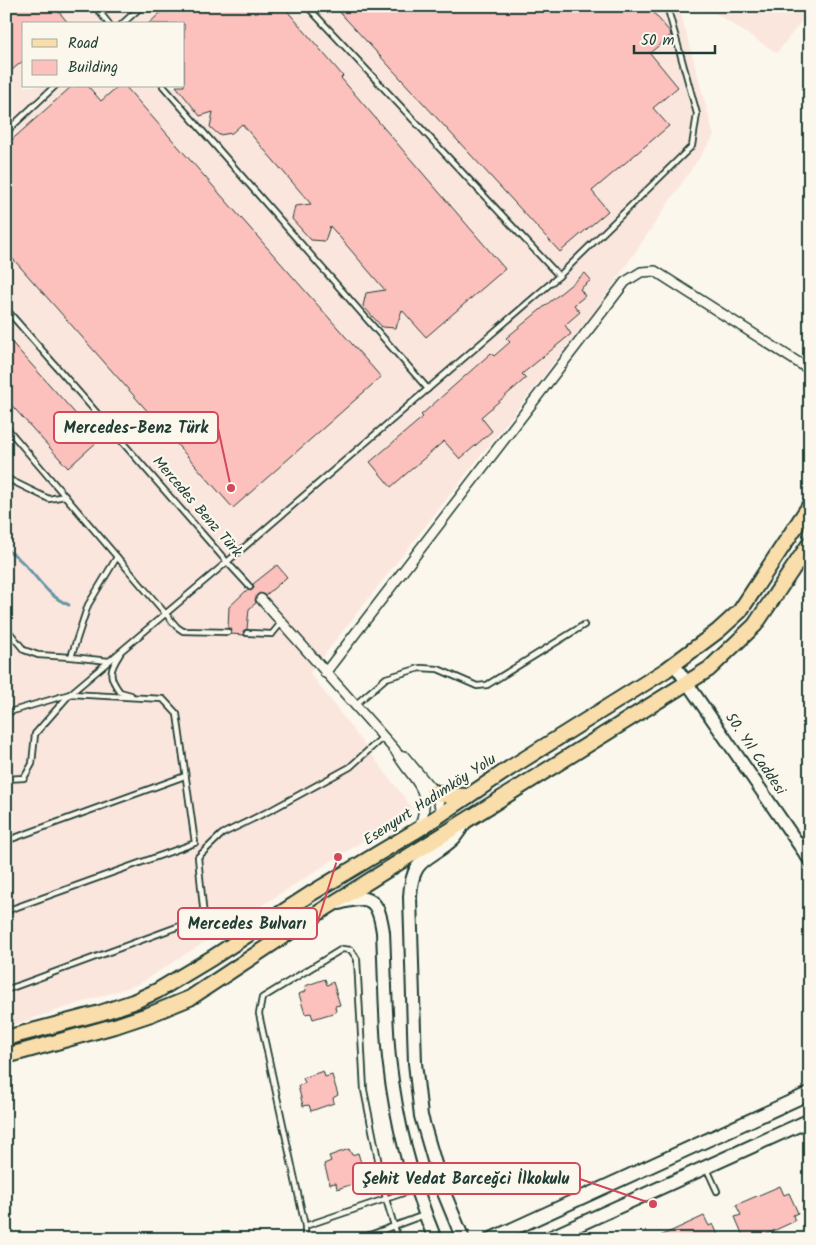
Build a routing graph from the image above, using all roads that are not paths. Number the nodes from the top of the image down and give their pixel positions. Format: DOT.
graph roads {
  1 [pos="95,6"];
  2 [pos="142,6"];
  3 [pos="307,6"];
  4 [pos="667,6"];
  5 [pos="107,22"];
  6 [pos="124,22"];
  7 [pos="53,88"];
  8 [pos="166,88"];
  9 [pos="6,132"];
  10 [pos="559,276"];
  11 [pos="6,308"];
  12 [pos="810,370"];
  13 [pos="428,389"];
  14 [pos="6,427"];
  15 [pos="6,478"];
  16 [pos="65,496"];
  17 [pos="810,505"];
  18 [pos="810,543"];
  19 [pos="117,557"];
  20 [pos="226,562"];
  21 [pos="250,587"];
  22 [pos="261,599"];
  23 [pos="165,614"];
  24 [pos="281,623"];
  25 [pos="584,626"];
  26 [pos="6,628"];
  27 [pos="228,632"];
  28 [pos="247,633"];
  29 [pos="123,649"];
  30 [pos="71,657"];
  31 [pos="109,661"];
  32 [pos="674,664"];
  33 [pos="325,673"];
  34 [pos="687,682"];
  35 [pos="70,694"];
  36 [pos="142,697"];
  37 [pos="355,705"];
  38 [pos="6,713"];
  39 [pos="383,736"];
  40 [pos="395,750"];
  41 [pos="185,776"];
  42 [pos="6,779"];
  43 [pos="434,792"];
  44 [pos="468,796"];
  45 [pos="468,819"];
  46 [pos="443,824"];
  47 [pos="419,829"];
  48 [pos="6,841"];
  49 [pos="810,861"];
  50 [pos="329,906"];
  51 [pos="6,911"];
  52 [pos="6,990"];
  53 [pos="6,1038"];
  54 [pos="6,1056"];
  55 [pos="810,1093"];
  56 [pos="810,1120"];
  57 [pos="706,1167"];
  58 [pos="416,1189"];
  59 [pos="717,1191"];
  60 [pos="386,1199"];
  61 [pos="425,1215"];
  62 [pos="305,1226"];
  63 [pos="394,1226"];
  64 [pos="305,1239"];
  65 [pos="358,1239"];
  66 [pos="398,1239"];
  67 [pos="435,1239"];
  68 [pos="463,1239"];
  69 [pos="491,1239"];
  70 [pos="548,1239"];
  1 -- 5 [label="lane"];
  2 -- 6 [label="lane"];
  3 -- 10 [label="lane"];
  4 -- 10 [label="lane"];
  7 -- 9 [label="lane"];
  8 -- 13 [label="lane"];
  10 -- 13 [label="lane"];
  11 -- 20 [label="lane, Mercedes Benz Türk"];
  12 -- 33 [label="street"];
  13 -- 20 [label="lane"];
  14 -- 16 [label="lane"];
  15 -- 16 [label="lane"];
  16 -- 19 [label="lane"];
  17 -- 32 [label="main road, Esenyurt Hadımköy Yolu"];
  18 -- 34 [label="main road, Esenyurt Hadımköy Yolu"];
  19 -- 23 [label="lane"];
  19 -- 30 [label="lane"];
  20 -- 21 [label="lane, Mercedes Benz Türk"];
  20 -- 23 [label="lane"];
  22 -- 24 [label="street"];
  23 -- 27 [label="lane"];
  23 -- 29 [label="lane"];
  24 -- 28 [label="lane"];
  24 -- 33 [label="street"];
  25 -- 37 [label="lane"];
  26 -- 30 [label="lane"];
  29 -- 31 [label="lane"];
  29 -- 36 [label="lane"];
  30 -- 31 [label="lane"];
  31 -- 35 [label="lane"];
  32 -- 34 [label="street, 50. Yıl Caddesi"];
  32 -- 44 [label="main road, Esenyurt Hadımköy Yolu"];
  33 -- 37 [label="street"];
  34 -- 45 [label="main road, Esenyurt Hadımköy Yolu"];
  34 -- 49 [label="street, 50. Yıl Caddesi"];
  35 -- 36 [label="lane"];
  35 -- 38 [label="lane"];
  35 -- 42 [label="lane"];
  36 -- 41 [label="lane"];
  37 -- 39 [label="street"];
  39 -- 40 [label="street"];
  39 -- 52 [label="lane"];
  40 -- 43 [label="street"];
  40 -- 47 [label="street"];
  41 -- 48 [label="lane"];
  41 -- 51 [label="lane"];
  43 -- 44 [label="main road"];
  43 -- 46 [label="street"];
  44 -- 46 [label="main road, Esenyurt Hadımköy Yolu"];
  45 -- 46 [label="main road, Esenyurt Hadımköy Yolu"];
  45 -- 68 [label="main road"];
  46 -- 47 [label="main road, Esenyurt Hadımköy Yolu"];
  46 -- 50 [label="main road, Esenyurt Hadımköy Yolu"];
  47 -- 53 [label="main road, Esenyurt Hadımköy Yolu"];
  50 -- 54 [label="main road, Esenyurt Hadımköy Yolu"];
  50 -- 58 [label="main road"];
  55 -- 69 [label="main road"];
  56 -- 57 [label="main road"];
  57 -- 59 [label="lane"];
  57 -- 70 [label="main road"];
  58 -- 60 [label="lane"];
  58 -- 61 [label="main road"];
  60 -- 62 [label="lane"];
  60 -- 62 [label="lane"];
  60 -- 63 [label="lane"];
  61 -- 63 [label="lane"];
  61 -- 67 [label="main road"];
  62 -- 64 [label="lane"];
  63 -- 65 [label="lane"];
  63 -- 66 [label="lane"];
}
